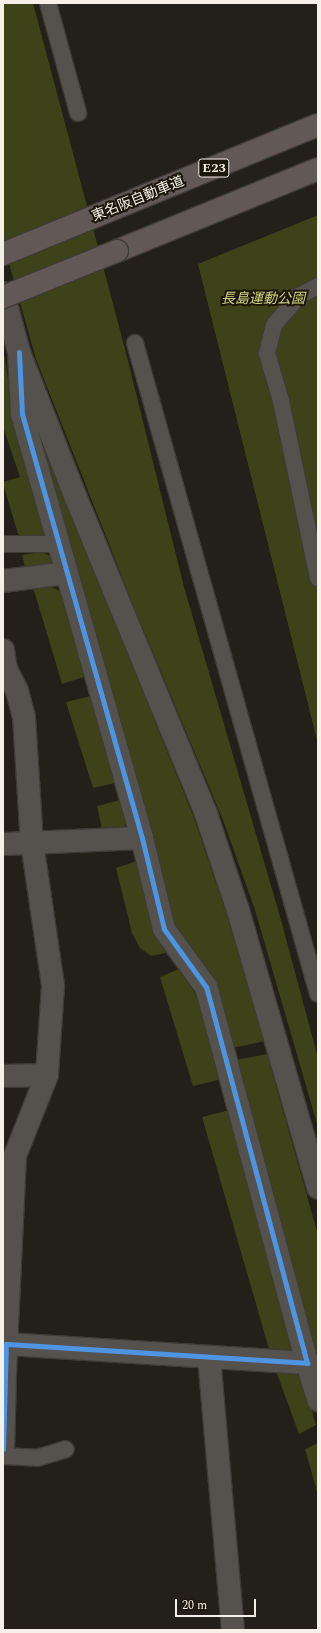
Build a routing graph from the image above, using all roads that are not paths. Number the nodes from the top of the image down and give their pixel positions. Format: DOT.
graph roads {
  1 [pos="48,3"];
  2 [pos="78,113"];
  3 [pos="318,125"];
  4 [pos="318,169"];
  5 [pos="3,254"];
  6 [pos="318,286"];
  7 [pos="3,293"];
  8 [pos="3,297"];
  9 [pos="135,343"];
  10 [pos="19,352"];
  11 [pos="3,544"];
  12 [pos="59,544"];
  13 [pos="67,572"];
  14 [pos="318,578"];
  15 [pos="3,581"];
  16 [pos="3,650"];
  17 [pos="142,838"];
  18 [pos="32,843"];
  19 [pos="3,844"];
  20 [pos="318,994"];
  21 [pos="47,1075"];
  22 [pos="3,1076"];
  23 [pos="318,1188"];
  24 [pos="6,1344"];
  25 [pos="208,1357"];
  26 [pos="308,1363"];
  27 [pos="318,1400"];
  28 [pos="3,1449"];
  29 [pos="66,1449"];
  30 [pos="3,1456"];
  31 [pos="233,1630"];
  1 -- 2 [label="lane"];
  3 -- 5 [label="highway, 東名阪自動車道 / E23"];
  4 -- 8 [label="highway, bridge"];
  6 -- 14 [label="lane"];
  7 -- 10 [label="street"];
  9 -- 20 [label="lane"];
  10 -- 12 [label="street"];
  10 -- 23 [label="street"];
  11 -- 12 [label="lane"];
  12 -- 13 [label="street"];
  13 -- 15 [label="street"];
  13 -- 17 [label="street"];
  16 -- 18 [label="street"];
  17 -- 18 [label="street"];
  17 -- 26 [label="street"];
  18 -- 19 [label="street"];
  18 -- 21 [label="street"];
  21 -- 22 [label="street"];
  21 -- 24 [label="street"];
  24 -- 25 [label="street"];
  24 -- 28 [label="street"];
  25 -- 26 [label="street"];
  25 -- 31 [label="street"];
  26 -- 27 [label="street"];
  29 -- 30 [label="lane"];
}
